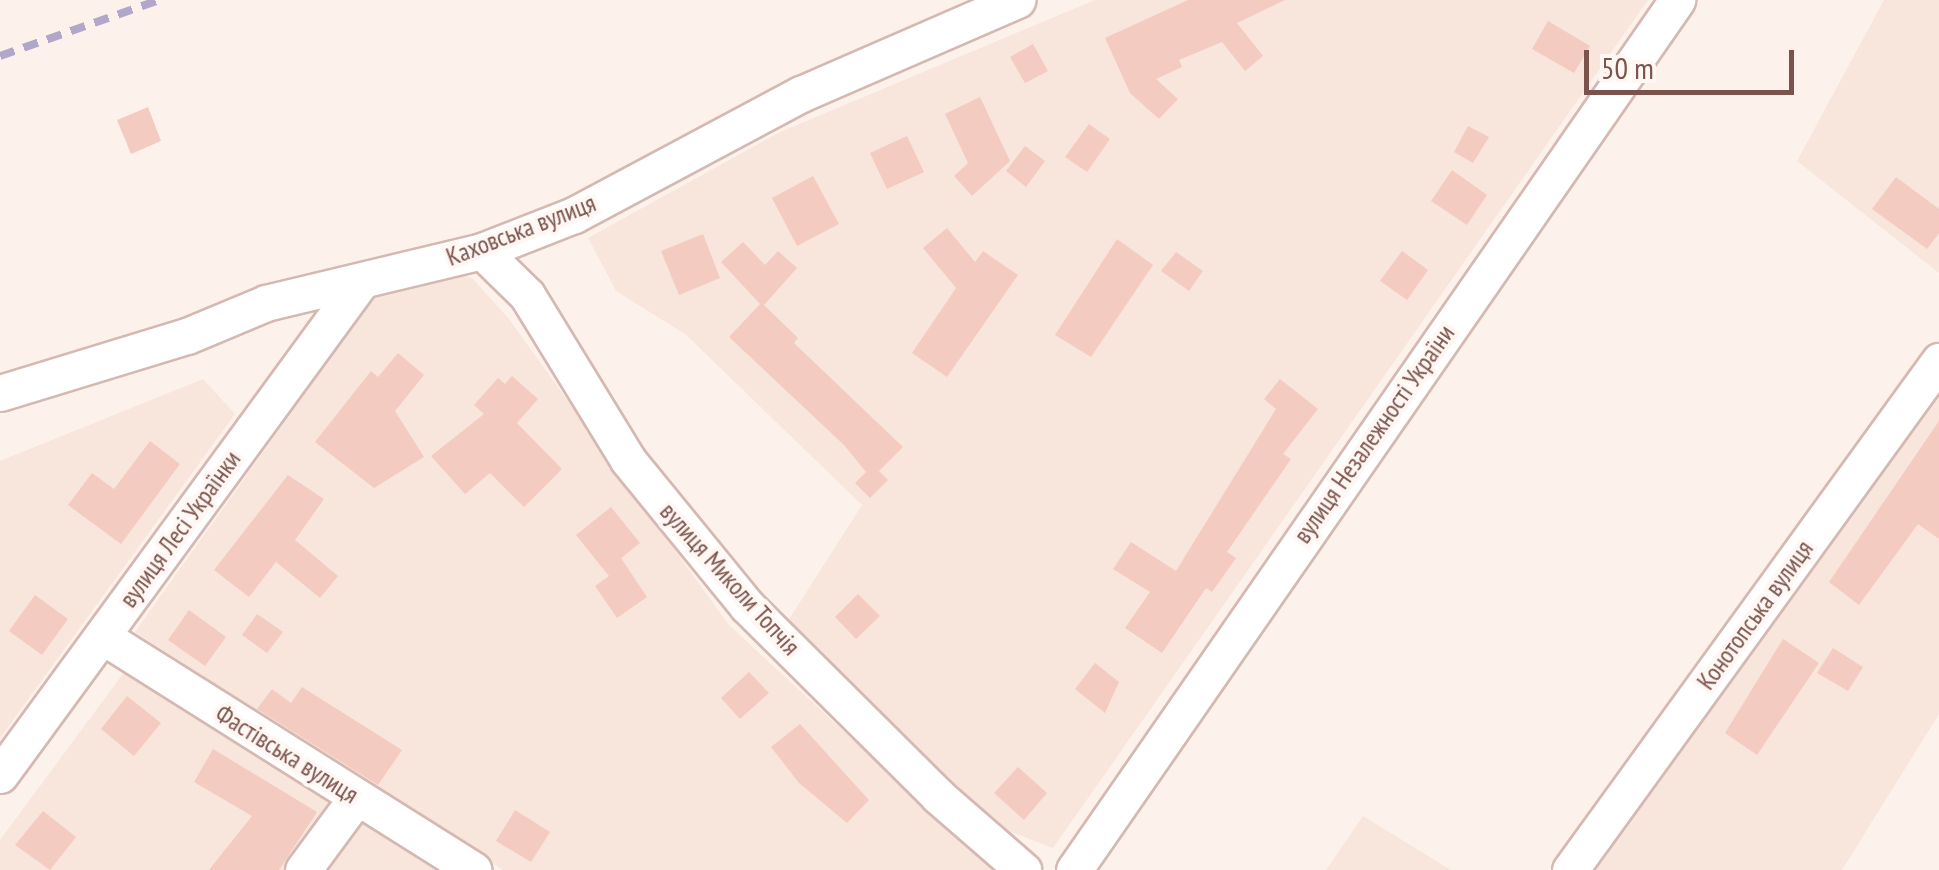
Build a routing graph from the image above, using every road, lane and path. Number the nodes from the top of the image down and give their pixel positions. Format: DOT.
graph roads {
  1 [pos="1017,0"];
  2 [pos="1677,0"];
  3 [pos="482,251"];
  4 [pos="360,283"];
  5 [pos="1939,361"];
  6 [pos="0,394"];
  7 [pos="102,636"];
  8 [pos="0,775"];
  9 [pos="356,798"];
  10 [pos="302,870"];
  11 [pos="474,870"];
  12 [pos="1024,870"];
  13 [pos="1074,870"];
  14 [pos="1570,870"];
  1 -- 3 [label="street, Каховська вулиця"];
  2 -- 13 [label="street, вулиця Незалежності України"];
  3 -- 4 [label="street, Каховська вулиця"];
  3 -- 12 [label="street, вулиця Миколи Топчія"];
  4 -- 6 [label="street, Каховська вулиця"];
  4 -- 7 [label="street, вулиця Лесі Українки"];
  5 -- 14 [label="street, Конотопська вулиця"];
  7 -- 8 [label="street, вулиця Лесі Українки"];
  7 -- 9 [label="street, Фастівська вулиця"];
  9 -- 10 [label="street"];
  9 -- 11 [label="street, Фастівська вулиця"];
}
